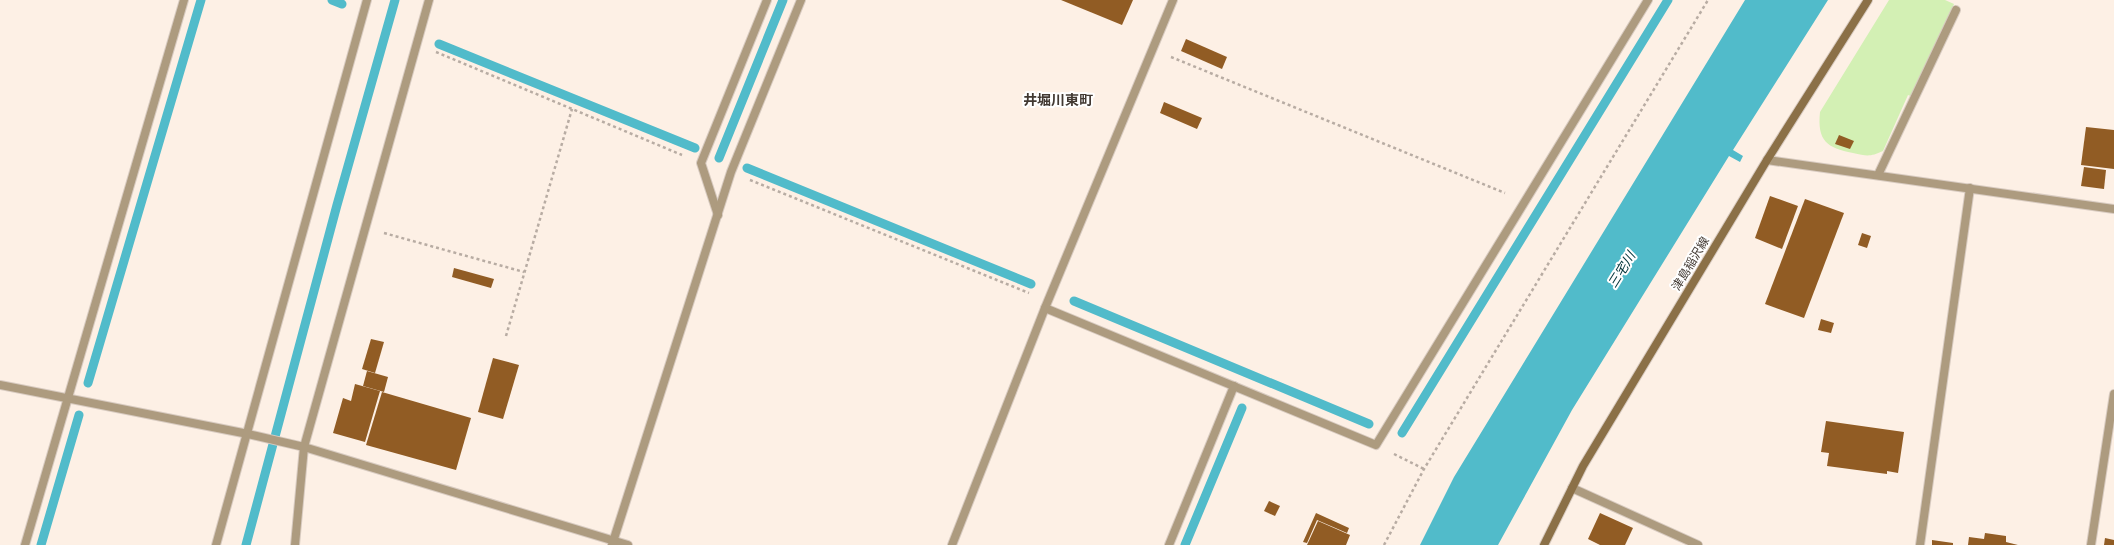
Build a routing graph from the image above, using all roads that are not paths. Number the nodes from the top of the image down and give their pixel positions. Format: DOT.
graph roads {
  1 [pos="184,0"];
  2 [pos="367,0"];
  3 [pos="429,0"];
  4 [pos="767,0"];
  5 [pos="801,0"];
  6 [pos="1173,0"];
  7 [pos="1648,0"];
  8 [pos="1868,0"];
  9 [pos="1956,10"];
  10 [pos="1767,160"];
  11 [pos="1878,175"];
  12 [pos="1970,188"];
  13 [pos="2114,209"];
  14 [pos="718,215"];
  15 [pos="1047,304"];
  16 [pos="0,385"];
  17 [pos="1234,386"];
  18 [pos="2114,394"];
  19 [pos="68,398"];
  20 [pos="248,434"];
  21 [pos="304,447"];
  22 [pos="1572,488"];
  23 [pos="613,543"];
  24 [pos="25,545"];
  25 [pos="216,545"];
  26 [pos="295,545"];
  27 [pos="628,545"];
  28 [pos="952,545"];
  29 [pos="1169,545"];
  30 [pos="1544,545"];
  31 [pos="1698,545"];
  32 [pos="1920,545"];
  33 [pos="2091,545"];
  1 -- 19 [label="street"];
  2 -- 20 [label="street"];
  3 -- 21 [label="street"];
  4 -- 14 [label="street"];
  5 -- 14 [label="street"];
  6 -- 15 [label="street"];
  7 -- 17 [label="street"];
  8 -- 10 [label="main road, 津島稲沢線"];
  9 -- 11 [label="street"];
  10 -- 11 [label="street"];
  10 -- 22 [label="main road, 津島稲沢線"];
  11 -- 12 [label="street"];
  12 -- 13 [label="street"];
  12 -- 32 [label="street"];
  14 -- 23 [label="street"];
  15 -- 17 [label="street"];
  15 -- 28 [label="street"];
  16 -- 19 [label="street"];
  17 -- 29 [label="street"];
  18 -- 33 [label="street"];
  19 -- 20 [label="street"];
  19 -- 24 [label="street"];
  20 -- 21 [label="street"];
  20 -- 25 [label="street"];
  21 -- 23 [label="street"];
  21 -- 26 [label="street"];
  22 -- 30 [label="main road, 津島稲沢線"];
  22 -- 31 [label="street"];
  23 -- 27 [label="street"];
}
